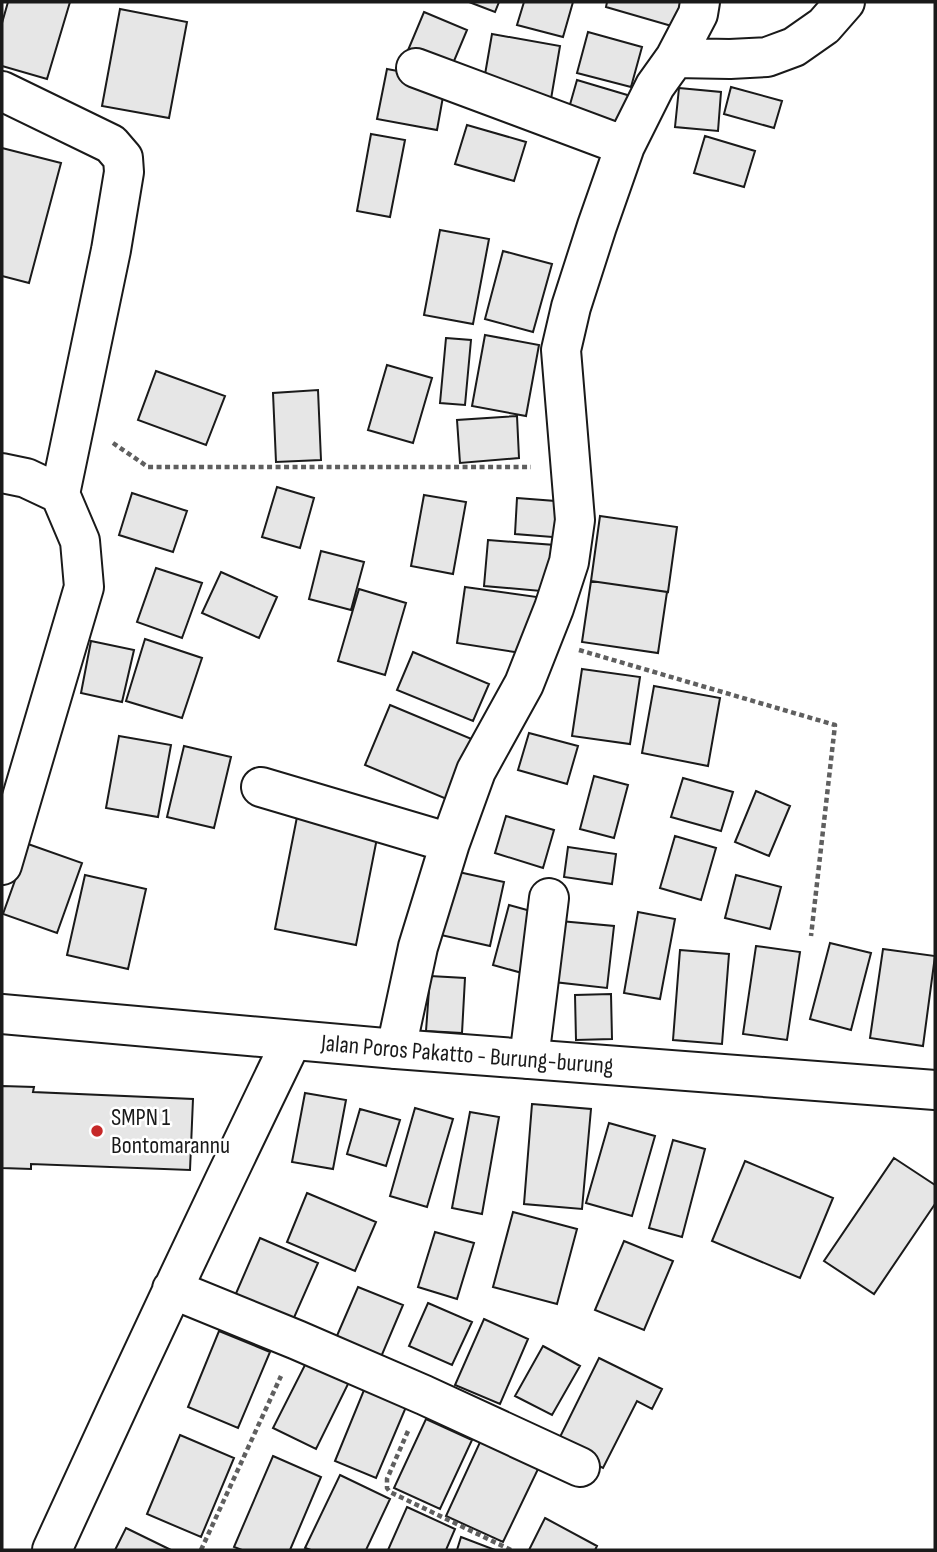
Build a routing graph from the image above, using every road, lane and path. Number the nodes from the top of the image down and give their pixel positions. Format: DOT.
graph roads {
  1 [pos="700,2"];
  2 [pos="845,2"];
  3 [pos="675,58"];
  4 [pos="416,68"];
  5 [pos="2,90"];
  6 [pos="625,146"];
  7 [pos="76,418"];
  8 [pos="570,467"];
  9 [pos="2,473"];
  10 [pos="60,494"];
  11 [pos="541,639"];
  12 [pos="261,787"];
  13 [pos="450,843"];
  14 [pos="2,865"];
  15 [pos="549,898"];
  16 [pos="811,936"];
  17 [pos="2,1014"];
  18 [pos="292,1040"];
  19 [pos="396,1049"];
  20 [pos="529,1059"];
  21 [pos="935,1090"];
  22 [pos="172,1289"];
  23 [pos="297,1340"];
  24 [pos="424,1395"];
  25 [pos="580,1467"];
  26 [pos="52,1550"];
  27 [pos="201,1550"];
  28 [pos="510,1550"];
  1 -- 3 [label="street"];
  2 -- 3 [label="street"];
  3 -- 6 [label="street"];
  4 -- 6 [label="street"];
  5 -- 7 [label="street"];
  6 -- 8 [label="street"];
  7 -- 8 [label="path"];
  7 -- 10 [label="street"];
  8 -- 11 [label="street"];
  9 -- 10 [label="street"];
  10 -- 14 [label="street"];
  11 -- 13 [label="street"];
  11 -- 16 [label="path"];
  12 -- 13 [label="street"];
  13 -- 19 [label="street"];
  15 -- 20 [label="street"];
  17 -- 18 [label="street, Jalan Poros Pakatto - Burung-burung"];
  18 -- 19 [label="street, Jalan Poros Pakatto - Burung-burung"];
  18 -- 22 [label="street"];
  19 -- 20 [label="street, Jalan Poros Pakatto - Burung-burung"];
  20 -- 21 [label="street, Jalan Poros Pakatto - Burung-burung"];
  22 -- 23 [label="street"];
  22 -- 26 [label="street"];
  23 -- 24 [label="street"];
  23 -- 27 [label="path"];
  24 -- 25 [label="street"];
  24 -- 28 [label="path"];
}
